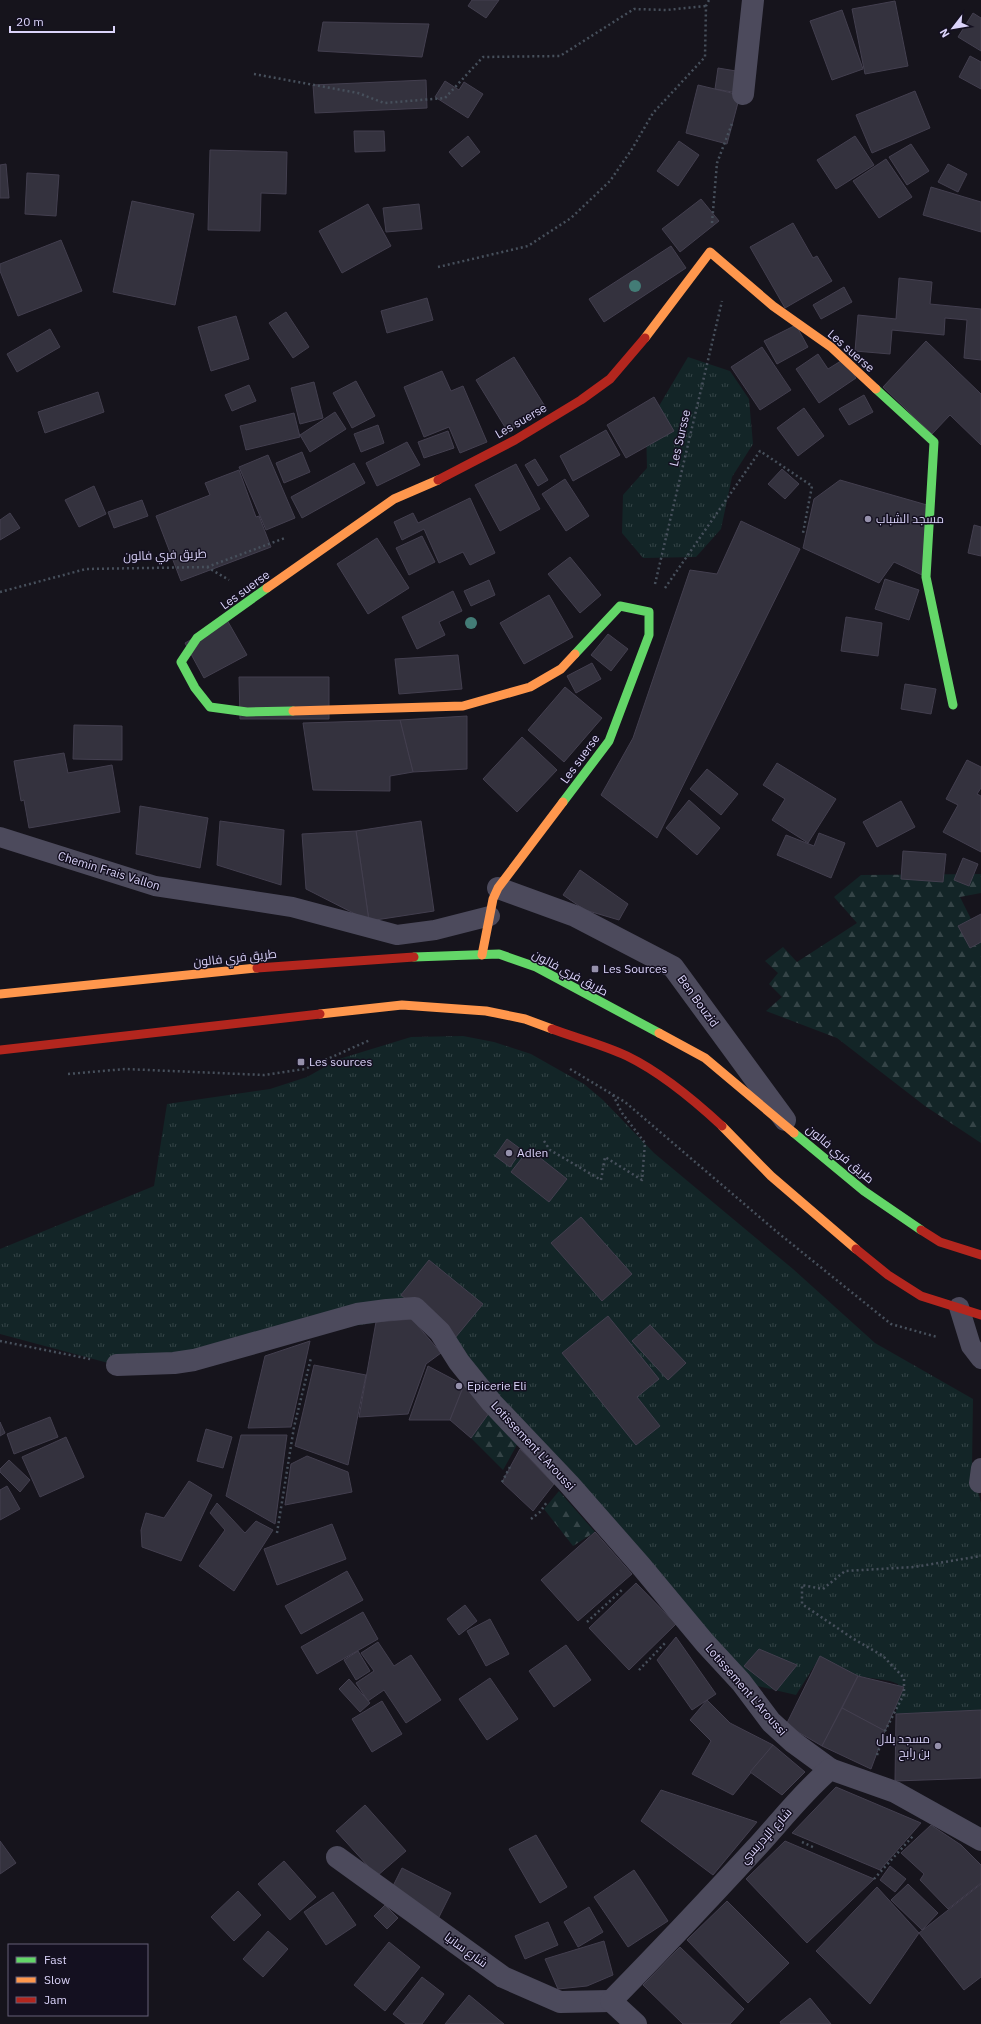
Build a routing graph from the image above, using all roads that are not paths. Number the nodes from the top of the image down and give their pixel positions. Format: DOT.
graph roads {
  1 [pos="753,0"];
  2 [pos="743,94"];
  3 [pos="953,705"];
  4 [pos="0,837"];
  5 [pos="498,888"];
  6 [pos="490,916"];
  7 [pos="482,955"];
  8 [pos="0,994"];
  9 [pos="0,1050"];
  10 [pos="794,1132"];
  11 [pos="981,1255"];
  12 [pos="959,1306"];
  13 [pos="981,1315"];
  14 [pos="976,1353"];
  15 [pos="117,1364"];
  16 [pos="830,1770"];
  17 [pos="981,1840"];
  18 [pos="337,1857"];
  19 [pos="611,2001"];
  20 [pos="636,2024"];
  1 -- 2 [label="street"];
  3 -- 5 [label="main road, Les suerse"];
  4 -- 6 [label="lane, Chemin Frais Vallon"];
  5 -- 6 [label="main road, Les suerse"];
  5 -- 10 [label="street, Ben Bouzid"];
  6 -- 7 [label="main road, Les suerse"];
  7 -- 8 [label="main road, طريق فري فالون"];
  7 -- 10 [label="main road, طريق فري فالون"];
  9 -- 12 [label="main road"];
  10 -- 11 [label="main road, طريق فري فالون"];
  12 -- 13 [label="main road"];
  12 -- 14 [label="lane"];
  15 -- 16 [label="street, Lotissement L'Aroussi"];
  16 -- 17 [label="street"];
  16 -- 19 [label="street, شارع الإدريسي"];
  18 -- 19 [label="street, شارع سانيا"];
  19 -- 20 [label="street"];
}
